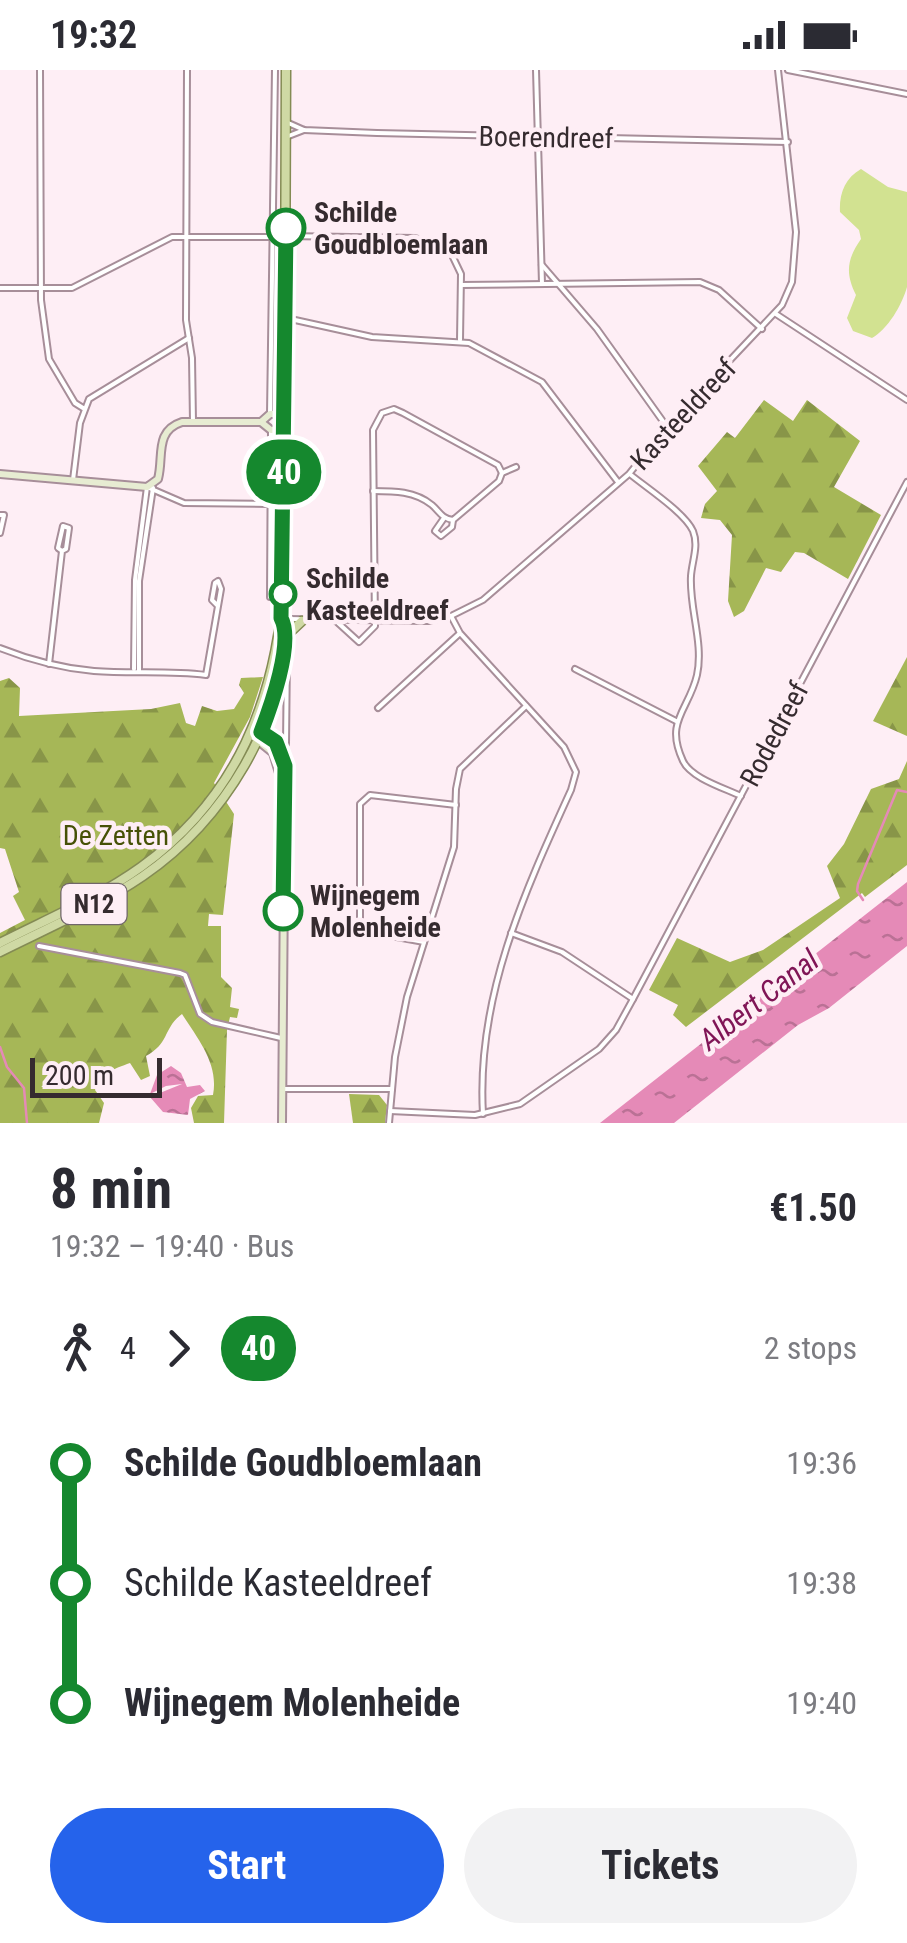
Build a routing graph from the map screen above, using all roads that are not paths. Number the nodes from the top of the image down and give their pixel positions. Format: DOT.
graph roads {
  1 [pos="40,70"];
  2 [pos="187,70"];
  3 [pos="274,70"];
  4 [pos="286,70"];
  5 [pos="536,70"];
  6 [pos="778,70"];
  7 [pos="788,70"];
  8 [pos="907,94"];
  9 [pos="286,122"];
  10 [pos="304,130"];
  11 [pos="538,136"];
  12 [pos="286,138"];
  13 [pos="788,142"];
  14 [pos="186,236"];
  15 [pos="286,236"];
  16 [pos="272,237"];
  17 [pos="540,263"];
  18 [pos="557,283"];
  19 [pos="542,284"];
  20 [pos="461,286"];
  21 [pos="40,287"];
  22 [pos="0,288"];
  23 [pos="776,314"];
  24 [pos="286,318"];
  25 [pos="762,329"];
  26 [pos="189,338"];
  27 [pos="460,340"];
  28 [pos="907,400"];
  29 [pos="84,408"];
  30 [pos="270,414"];
  31 [pos="284,414"];
  32 [pos="193,422"];
  33 [pos="261,422"];
  34 [pos="667,428"];
  35 [pos="271,430"];
  36 [pos="284,430"];
  37 [pos="516,467"];
  38 [pos="502,473"];
  39 [pos="0,474"];
  40 [pos="629,474"];
  41 [pos="73,482"];
  42 [pos="618,482"];
  43 [pos="907,482"];
  44 [pos="150,487"];
  45 [pos="373,492"];
  46 [pos="270,504"];
  47 [pos="0,514"];
  48 [pos="444,518"];
  49 [pos="452,520"];
  50 [pos="0,533"];
  51 [pos="62,551"];
  52 [pos="270,597"];
  53 [pos="217,605"];
  54 [pos="281,614"];
  55 [pos="451,616"];
  56 [pos="336,620"];
  57 [pos="302,621"];
  58 [pos="374,621"];
  59 [pos="460,633"];
  60 [pos="285,636"];
  61 [pos="0,648"];
  62 [pos="287,654"];
  63 [pos="48,664"];
  64 [pos="575,669"];
  65 [pos="136,671"];
  66 [pos="526,706"];
  67 [pos="378,708"];
  68 [pos="676,721"];
  69 [pos="256,733"];
  70 [pos="276,750"];
  71 [pos="741,796"];
  72 [pos="456,804"];
  73 [pos="510,932"];
  74 [pos="424,942"];
  75 [pos="0,943"];
  76 [pos="39,946"];
  77 [pos="0,952"];
  78 [pos="633,999"];
  79 [pos="282,1038"];
  80 [pos="282,1090"];
  81 [pos="391,1091"];
  82 [pos="390,1108"];
  83 [pos="482,1114"];
  84 [pos="282,1123"];
  85 [pos="389,1123"];
  1 -- 21 [label="street"];
  2 -- 14 [label="street"];
  3 -- 16 [label="street"];
  4 -- 9 [label="main road, N12"];
  5 -- 11 [label="street"];
  6 -- 13 [label="street, Kasteeldreef"];
  7 -- 8 [label="street"];
  9 -- 10 [label="street, Boerendreef"];
  9 -- 12 [label="main road, N12"];
  10 -- 11 [label="street, Boerendreef"];
  10 -- 12 [label="street, Boerendreef"];
  11 -- 13 [label="street, Boerendreef"];
  11 -- 17 [label="street"];
  12 -- 15 [label="main road, N12"];
  13 -- 23 [label="street, Kasteeldreef"];
  14 -- 16 [label="street"];
  14 -- 21 [label="street"];
  14 -- 26 [label="street"];
  15 -- 20 [label="street"];
  15 -- 24 [label="main road, N12"];
  16 -- 30 [label="street"];
  17 -- 18 [label="street"];
  17 -- 19 [label="street"];
  18 -- 19 [label="street"];
  18 -- 25 [label="street"];
  18 -- 34 [label="street"];
  19 -- 20 [label="street"];
  20 -- 27 [label="street"];
  21 -- 22 [label="street"];
  21 -- 29 [label="street"];
  23 -- 25 [label="street, Kasteeldreef"];
  23 -- 28 [label="street"];
  24 -- 27 [label="street"];
  24 -- 31 [label="main road, N12"];
  25 -- 34 [label="street, Kasteeldreef"];
  26 -- 29 [label="street"];
  26 -- 32 [label="street"];
  27 -- 42 [label="street"];
  29 -- 41 [label="street"];
  30 -- 31 [label="main road"];
  30 -- 33 [label="main road"];
  31 -- 36 [label="main road, N12"];
  32 -- 33 [label="main road"];
  32 -- 44 [label="main road"];
  33 -- 35 [label="main road"];
  34 -- 40 [label="street, Kasteeldreef"];
  35 -- 36 [label="main road"];
  35 -- 46 [label="street"];
  36 -- 54 [label="main road, N12"];
  37 -- 38 [label="street"];
  38 -- 45 [label="street"];
  38 -- 49 [label="street"];
  39 -- 41 [label="main road"];
  40 -- 42 [label="street, Kasteeldreef"];
  40 -- 68 [label="street"];
  41 -- 44 [label="main road"];
  42 -- 55 [label="street, Kasteeldreef"];
  43 -- 71 [label="street, Rodedreef"];
  44 -- 46 [label="street"];
  44 -- 65 [label="street"];
  45 -- 48 [label="street"];
  45 -- 58 [label="street"];
  46 -- 52 [label="street"];
  47 -- 50 [label="street"];
  48 -- 49 [label="street"];
  48 -- 49 [label="street"];
  51 -- 63 [label="street"];
  53 -- 65 [label="street"];
  54 -- 57 [label="street, Kasteeldreef"];
  54 -- 60 [label="main road, N12"];
  54 -- 69 [label="main road, N12"];
  55 -- 58 [label="street, Kasteeldreef"];
  55 -- 59 [label="street"];
  56 -- 57 [label="street, Kasteeldreef"];
  56 -- 58 [label="street, Kasteeldreef"];
  56 -- 58 [label="street, Kasteeldreef"];
  57 -- 60 [label="main road"];
  59 -- 66 [label="street"];
  59 -- 67 [label="street"];
  60 -- 69 [label="main road, N12"];
  61 -- 63 [label="street"];
  62 -- 70 [label="street"];
  63 -- 65 [label="street"];
  64 -- 68 [label="street"];
  66 -- 72 [label="street"];
  66 -- 73 [label="street"];
  68 -- 71 [label="street"];
  69 -- 70 [label="main road"];
  69 -- 75 [label="main road, N12"];
  69 -- 77 [label="main road, N12"];
  70 -- 79 [label="main road"];
  71 -- 78 [label="street, Rodedreef"];
  72 -- 74 [label="street"];
  72 -- 74 [label="street"];
  73 -- 78 [label="street"];
  73 -- 83 [label="street"];
  74 -- 81 [label="street"];
  76 -- 79 [label="street"];
  78 -- 83 [label="street, Rodedreef"];
  79 -- 80 [label="main road"];
  80 -- 81 [label="street"];
  80 -- 84 [label="main road"];
  81 -- 82 [label="street"];
  82 -- 83 [label="street, Rodedreef"];
  82 -- 85 [label="street"];
}
